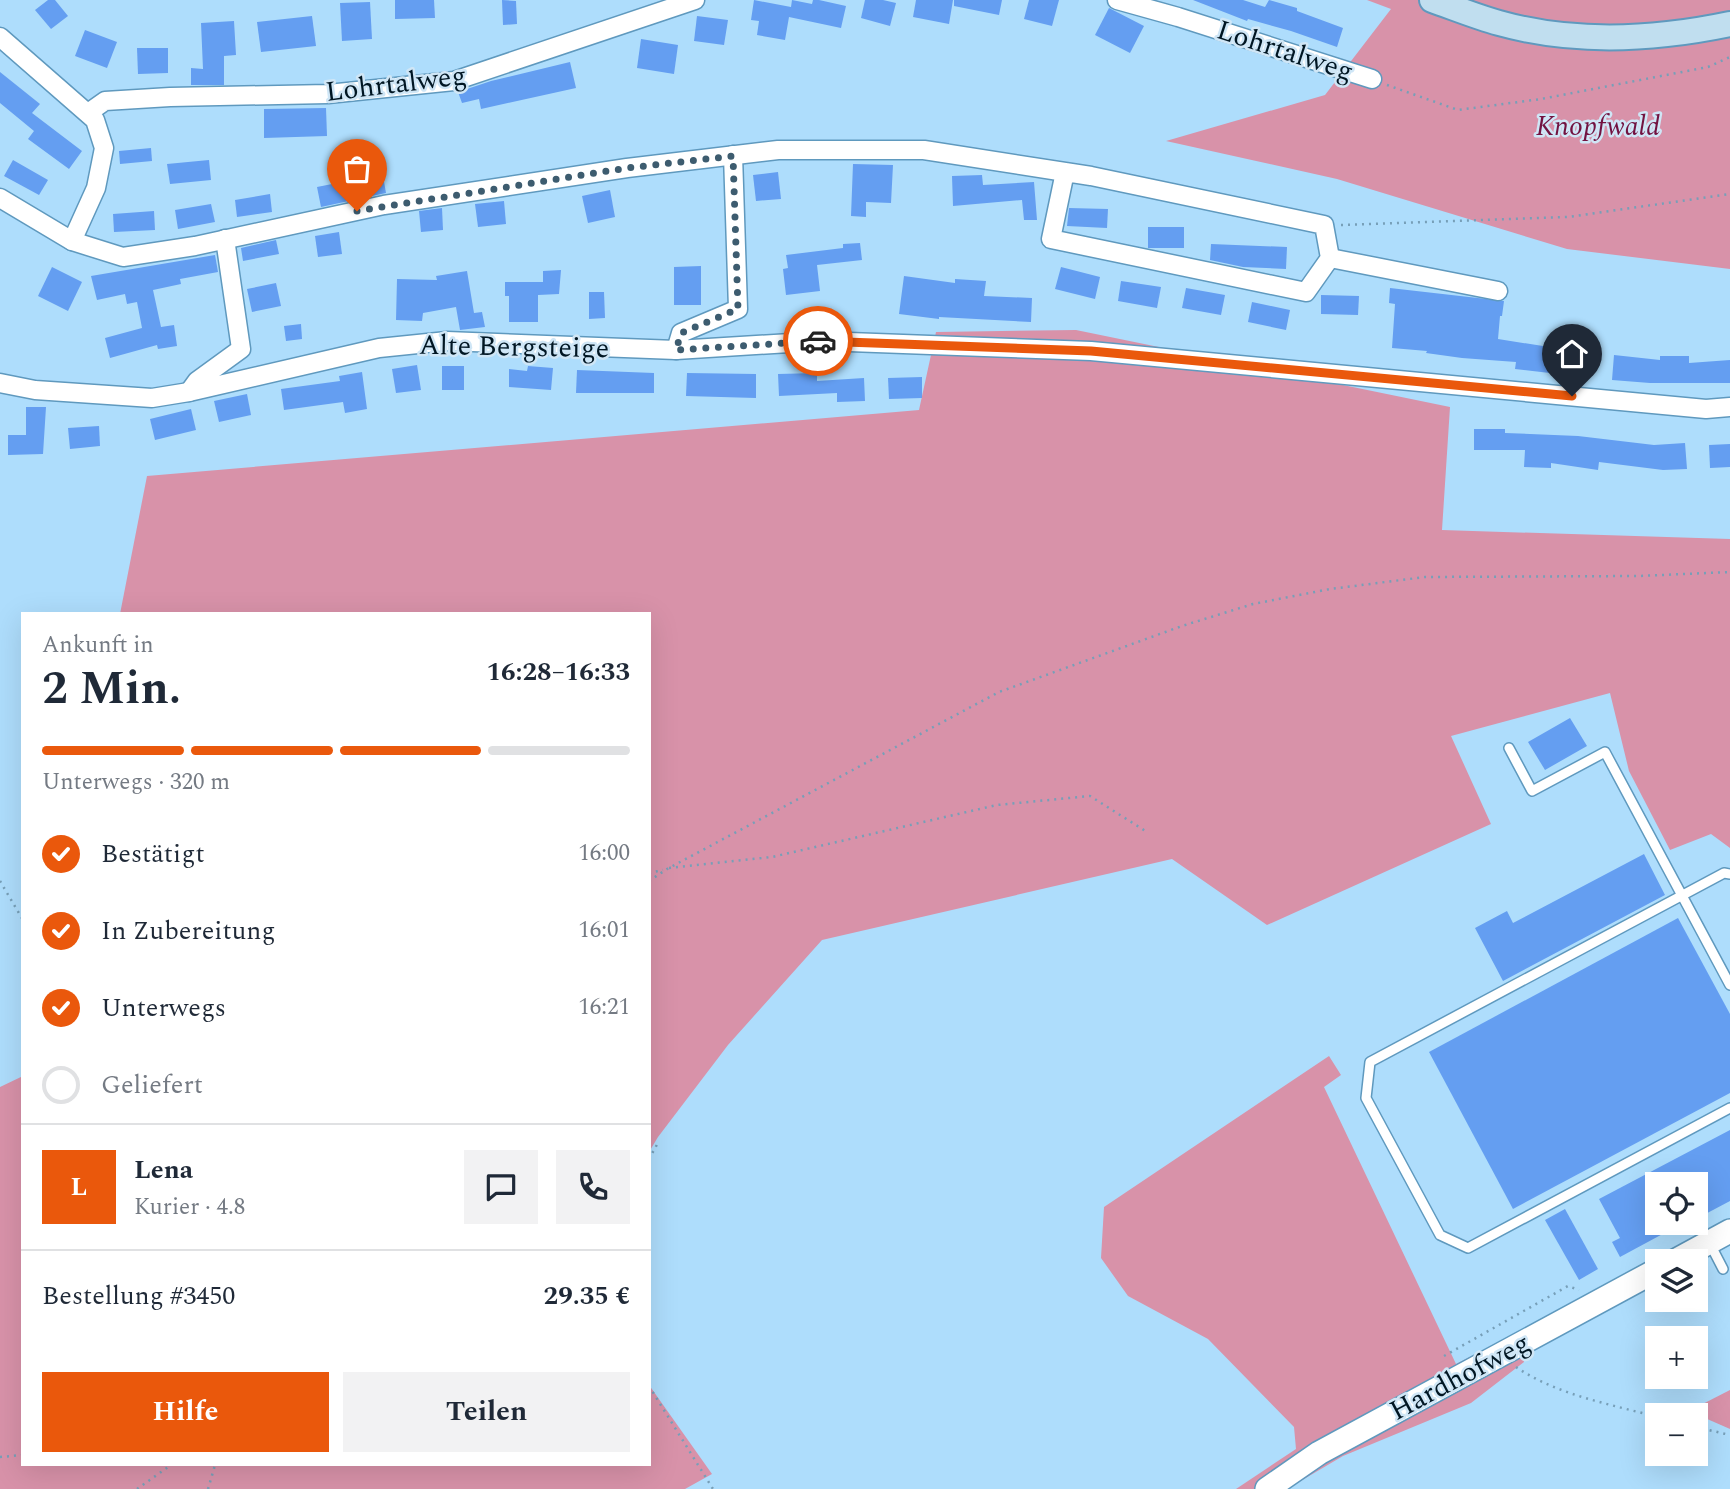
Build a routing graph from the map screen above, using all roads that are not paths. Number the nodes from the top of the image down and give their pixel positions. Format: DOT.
graph roads {
  1 [pos="695,0"];
  2 [pos="1117,0"];
  3 [pos="1433,0"];
  4 [pos="1730,24"];
  5 [pos="0,37"];
  6 [pos="1372,79"];
  7 [pos="88,113"];
  8 [pos="733,156"];
  9 [pos="1065,172"];
  10 [pos="0,198"];
  11 [pos="225,239"];
  12 [pos="72,241"];
  13 [pos="1330,258"];
  14 [pos="1498,291"];
  15 [pos="676,350"];
  16 [pos="0,383"];
  17 [pos="189,392"];
  18 [pos="1730,407"];
  19 [pos="1509,748"];
  20 [pos="1730,874"];
  21 [pos="1682,896"];
  22 [pos="1730,985"];
  23 [pos="1730,1108"];
  24 [pos="1730,1231"];
  25 [pos="1709,1242"];
  26 [pos="1696,1249"];
  27 [pos="1723,1269"];
  28 [pos="1645,1277"];
  29 [pos="1267,1489"];
  1 -- 7 [label="street, Lohrtalweg"];
  2 -- 6 [label="street, Lohrtalweg"];
  3 -- 4 [label="main road"];
  5 -- 7 [label="street"];
  7 -- 12 [label="street"];
  8 -- 9 [label="street"];
  8 -- 11 [label="street"];
  8 -- 15 [label="street"];
  9 -- 13 [label="street"];
  9 -- 13 [label="street"];
  10 -- 12 [label="street"];
  11 -- 12 [label="street"];
  11 -- 17 [label="street"];
  13 -- 14 [label="street"];
  15 -- 17 [label="street, Alte Bergsteige"];
  15 -- 18 [label="street, Alte Bergsteige"];
  16 -- 17 [label="street, Alte Bergsteige"];
  19 -- 21 [label="lane"];
  20 -- 21 [label="lane"];
  21 -- 22 [label="lane"];
  21 -- 23 [label="lane"];
  24 -- 25 [label="street"];
  25 -- 26 [label="street"];
  25 -- 27 [label="lane"];
  28 -- 29 [label="street, Hardhofweg"];
}
